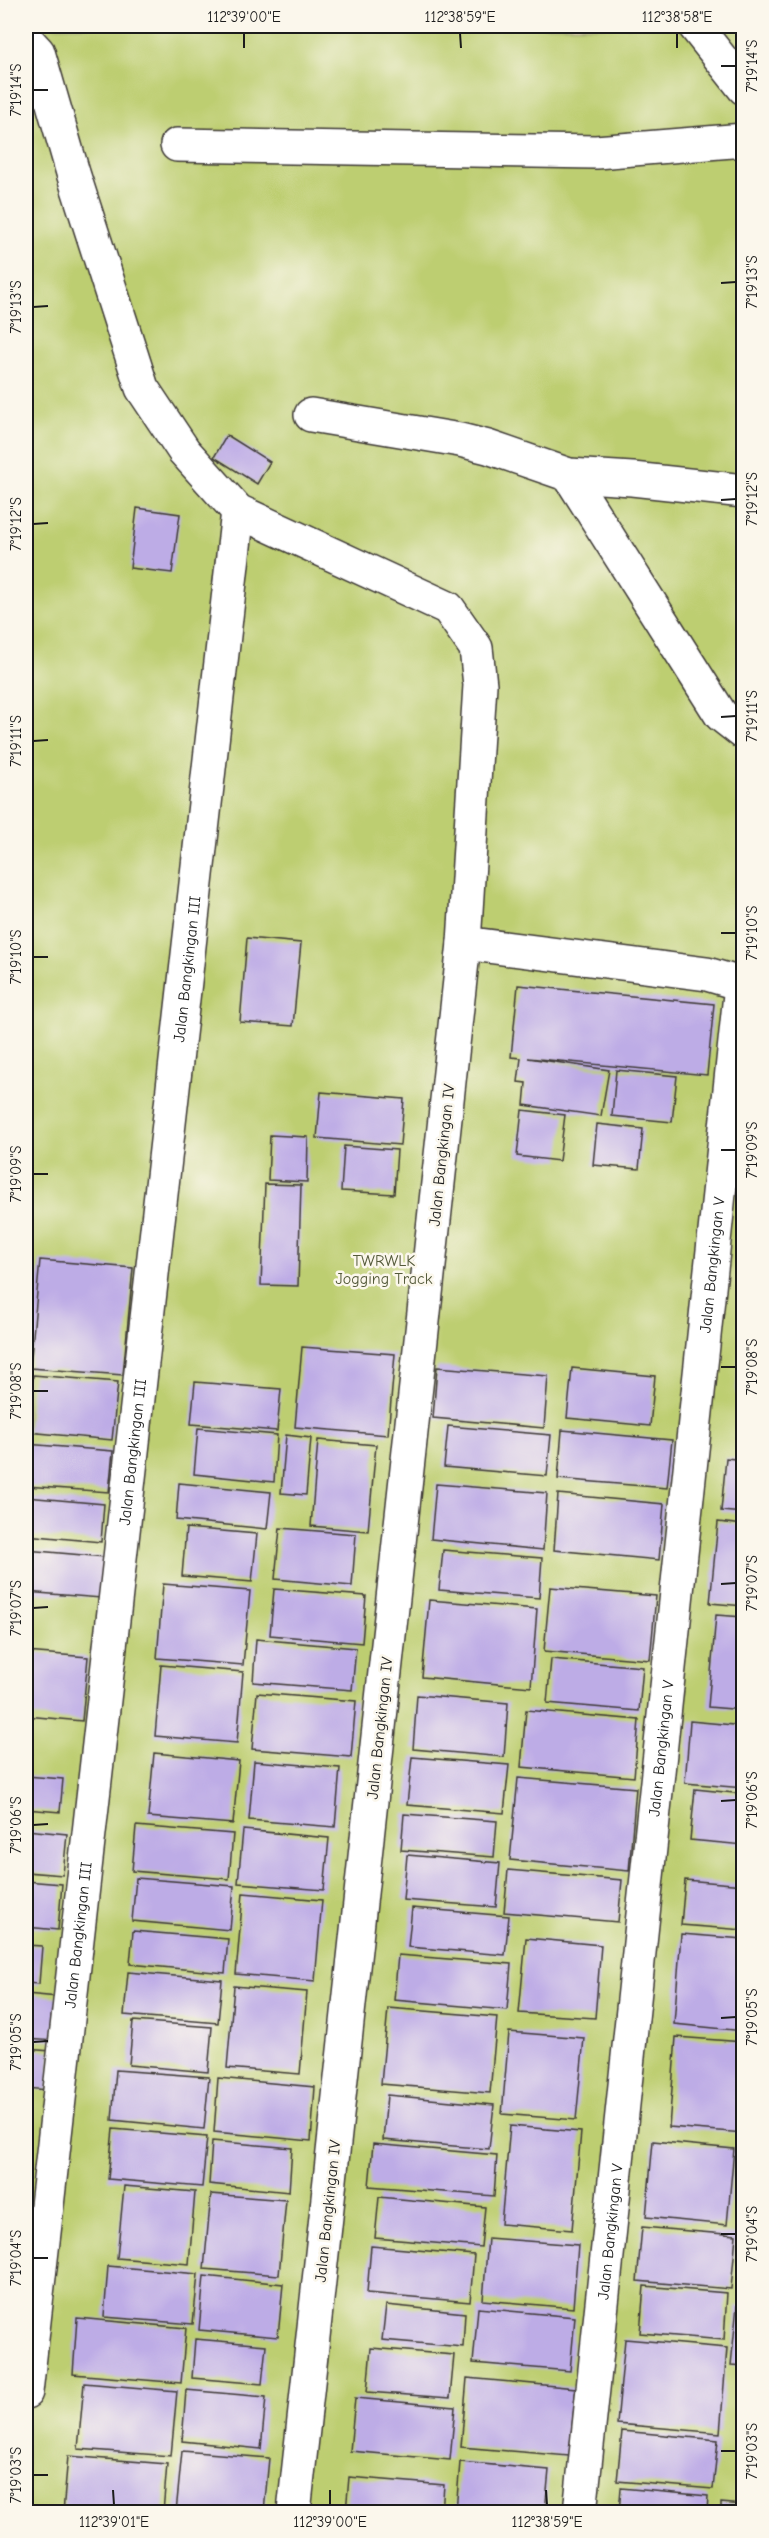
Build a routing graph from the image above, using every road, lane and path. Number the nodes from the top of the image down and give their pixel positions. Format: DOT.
graph roads {
  1 [pos="695,26"];
  2 [pos="26,39"];
  3 [pos="744,88"];
  4 [pos="744,140"];
  5 [pos="177,145"];
  6 [pos="311,415"];
  7 [pos="569,476"];
  8 [pos="744,490"];
  9 [pos="238,511"];
  10 [pos="744,733"];
  11 [pos="464,943"];
  12 [pos="742,985"];
  13 [pos="26,2392"];
  14 [pos="294,2512"];
  15 [pos="580,2512"];
  1 -- 3 [label="street"];
  2 -- 9 [label="street"];
  4 -- 5 [label="street"];
  6 -- 7 [label="street"];
  7 -- 8 [label="street"];
  7 -- 10 [label="street"];
  9 -- 11 [label="street, Jalan Bangkingan IV"];
  9 -- 13 [label="street, Jalan Bangkingan III"];
  11 -- 12 [label="street"];
  11 -- 14 [label="street, Jalan Bangkingan IV"];
  12 -- 15 [label="street, Jalan Bangkingan V"];
}
